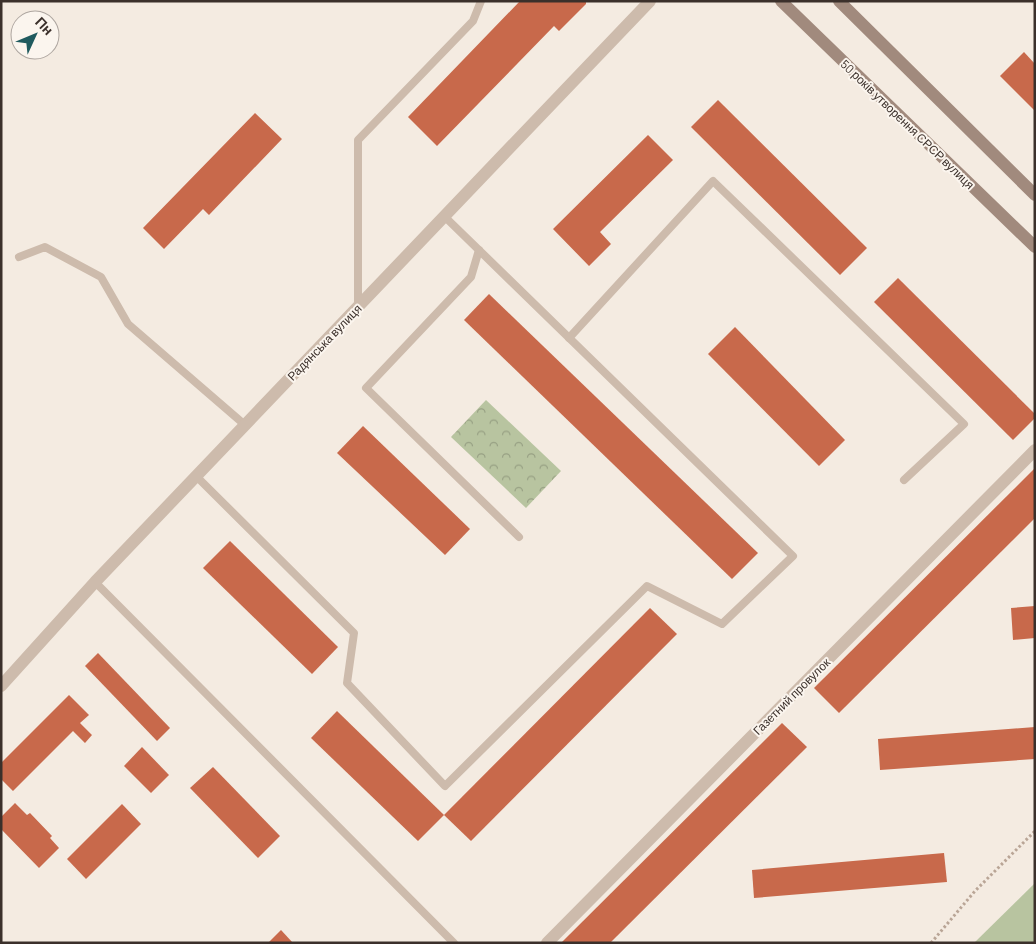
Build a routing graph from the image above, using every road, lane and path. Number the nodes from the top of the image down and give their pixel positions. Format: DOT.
graph roads {
  1 [pos="481,1"];
  2 [pos="781,1"];
  3 [pos="839,1"];
  4 [pos="647,3"];
  5 [pos="1035,195"];
  6 [pos="444,216"];
  7 [pos="1035,247"];
  8 [pos="479,250"];
  9 [pos="19,257"];
  10 [pos="358,306"];
  11 [pos="569,338"];
  12 [pos="245,425"];
  13 [pos="1035,450"];
  14 [pos="196,476"];
  15 [pos="904,480"];
  16 [pos="519,537"];
  17 [pos="95,582"];
  18 [pos="1,686"];
  19 [pos="1035,831"];
  20 [pos="454,943"];
  21 [pos="547,943"];
  22 [pos="931,943"];
  1 -- 10 [label="lane"];
  2 -- 7 [label="main road, 50 років утворення СРСР вулиця"];
  3 -- 5 [label="main road"];
  4 -- 6 [label="street, Радянська вулиця"];
  6 -- 8 [label="lane"];
  6 -- 10 [label="street, Радянська вулиця"];
  8 -- 11 [label="lane"];
  8 -- 16 [label="lane"];
  9 -- 12 [label="lane"];
  10 -- 12 [label="street, Радянська вулиця"];
  11 -- 14 [label="lane"];
  11 -- 15 [label="lane"];
  12 -- 14 [label="street, Радянська вулиця"];
  13 -- 21 [label="street, Газетний провулок"];
  14 -- 17 [label="street, Радянська вулиця"];
  17 -- 18 [label="street, Радянська вулиця"];
  17 -- 20 [label="lane"];
  19 -- 22 [label="path"];
}
